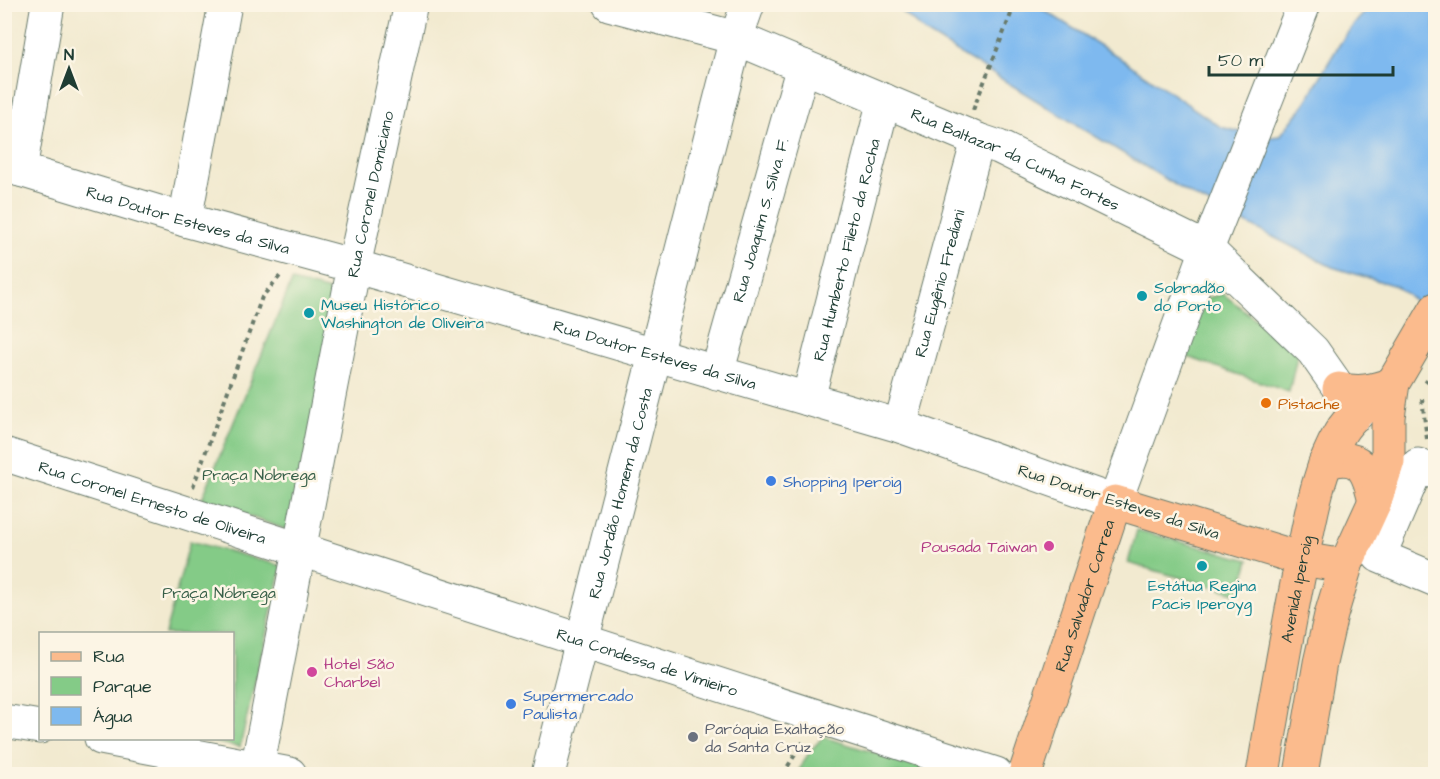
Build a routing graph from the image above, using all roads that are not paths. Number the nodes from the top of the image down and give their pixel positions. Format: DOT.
graph roads {
  1 [pos="48,4"];
  2 [pos="225,4"];
  3 [pos="411,4"];
  4 [pos="609,4"];
  5 [pos="748,4"];
  6 [pos="1304,4"];
  7 [pos="736,38"];
  8 [pos="803,66"];
  9 [pos="884,100"];
  10 [pos="978,140"];
  11 [pos="12,168"];
  12 [pos="185,219"];
  13 [pos="1210,242"];
  14 [pos="354,266"];
  15 [pos="1436,309"];
  16 [pos="656,354"];
  17 [pos="1400,370"];
  18 [pos="717,373"];
  19 [pos="808,399"];
  20 [pos="1348,402"];
  21 [pos="900,426"];
  22 [pos="4,454"];
  23 [pos="1388,461"];
  24 [pos="1325,463"];
  25 [pos="1436,473"];
  26 [pos="1375,501"];
  27 [pos="1115,502"];
  28 [pos="300,550"];
  29 [pos="1302,559"];
  30 [pos="1347,562"];
  31 [pos="1436,580"];
  32 [pos="582,640"];
  33 [pos="4,721"];
  34 [pos="39,727"];
  35 [pos="110,740"];
  36 [pos="257,771"];
  37 [pos="290,774"];
  38 [pos="548,774"];
  39 [pos="996,774"];
  40 [pos="1025,774"];
  41 [pos="1263,774"];
  42 [pos="1301,774"];
  1 -- 11 [label="street"];
  2 -- 12 [label="street"];
  3 -- 14 [label="street, Rua Coronel Domiciano"];
  4 -- 7 [label="street, Rua Baltazar da Cunha Fortes"];
  5 -- 7 [label="street, Rua Jordão Homem da Costa"];
  6 -- 13 [label="street, Rua Salvador Correa"];
  7 -- 8 [label="street, Rua Baltazar da Cunha Fortes"];
  7 -- 16 [label="street, Rua Jordão Homem da Costa"];
  8 -- 9 [label="street, Rua Baltazar da Cunha Fortes"];
  8 -- 18 [label="street, Rua Joaquim S. Silva. F."];
  9 -- 10 [label="street, Rua Baltazar da Cunha Fortes"];
  9 -- 19 [label="street, Rua Humberto Fileto da Rocha"];
  10 -- 13 [label="street, Rua Baltazar da Cunha Fortes"];
  10 -- 21 [label="street, Rua Eugênio Frediani"];
  11 -- 12 [label="street, Rua Doutor Esteves da Silva"];
  12 -- 14 [label="street, Rua Doutor Esteves da Silva"];
  13 -- 20 [label="street, Rua Baltazar da Cunha Fortes"];
  13 -- 27 [label="street, Rua Salvador Correa"];
  14 -- 16 [label="street, Rua Doutor Esteves da Silva"];
  14 -- 28 [label="street, Rua Coronel Domiciano"];
  15 -- 17 [label="main road"];
  16 -- 18 [label="street, Rua Doutor Esteves da Silva"];
  16 -- 32 [label="street, Rua Jordão Homem da Costa"];
  17 -- 20 [label="main road, Avenida Iperoig"];
  17 -- 23 [label="main road"];
  18 -- 19 [label="street, Rua Doutor Esteves da Silva"];
  19 -- 21 [label="street, Rua Doutor Esteves da Silva"];
  20 -- 23 [label="main road"];
  20 -- 24 [label="main road, Avenida Iperoig"];
  21 -- 27 [label="street, Rua Doutor Esteves da Silva"];
  22 -- 28 [label="street, Rua Coronel Ernesto de Oliveira"];
  23 -- 26 [label="main road"];
  24 -- 26 [label="main road"];
  24 -- 29 [label="main road, Avenida Iperoig"];
  25 -- 31 [label="street"];
  26 -- 30 [label="main road"];
  27 -- 29 [label="main road, Rua Doutor Esteves da Silva"];
  27 -- 40 [label="main road, Rua Salvador Correa"];
  28 -- 32 [label="street, Rua Condessa de Vimieiro"];
  28 -- 36 [label="street, Rua Coronel Domiciano"];
  29 -- 30 [label="main road, Rua Doutor Esteves da Silva"];
  29 -- 41 [label="main road, Avenida Iperoig"];
  30 -- 42 [label="main road"];
  32 -- 38 [label="street, Rua Jordão Homem da Costa"];
  32 -- 39 [label="street, Rua Condessa de Vimieiro"];
  33 -- 34 [label="street"];
  35 -- 36 [label="street"];
  36 -- 37 [label="street"];
}
